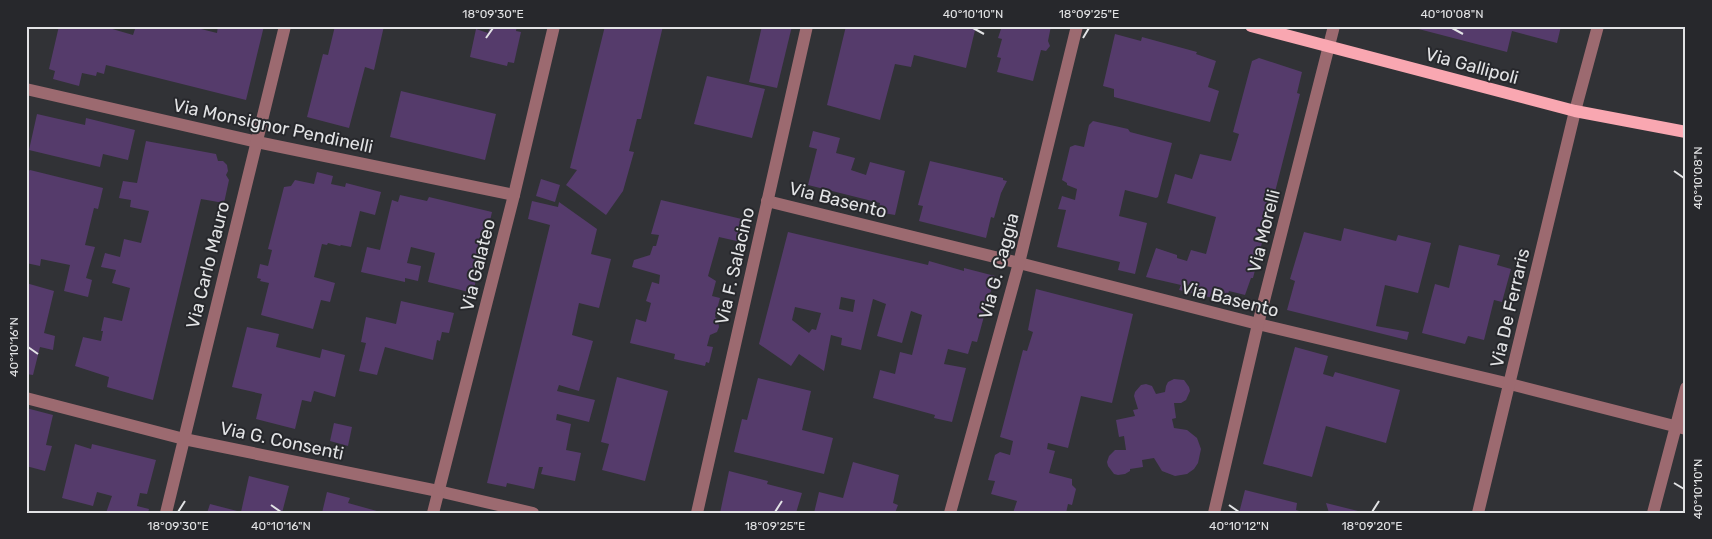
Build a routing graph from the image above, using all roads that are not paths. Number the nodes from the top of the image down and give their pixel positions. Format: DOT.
graph roads {
  1 [pos="285,26"];
  2 [pos="554,26"];
  3 [pos="807,26"];
  4 [pos="1077,26"];
  5 [pos="1251,26"];
  6 [pos="1334,26"];
  7 [pos="1598,26"];
  8 [pos="1329,46"];
  9 [pos="26,89"];
  10 [pos="1575,111"];
  11 [pos="1686,132"];
  12 [pos="257,142"];
  13 [pos="514,195"];
  14 [pos="767,201"];
  15 [pos="1019,263"];
  16 [pos="1258,324"];
  17 [pos="1510,384"];
  18 [pos="1686,388"];
  19 [pos="26,398"];
  20 [pos="1681,427"];
  21 [pos="184,439"];
  22 [pos="438,491"];
  23 [pos="166,513"];
  24 [pos="433,513"];
  25 [pos="533,513"];
  26 [pos="697,513"];
  27 [pos="950,513"];
  28 [pos="1214,513"];
  29 [pos="1478,513"];
  30 [pos="1653,513"];
  1 -- 12 [label="street, Via Carlo Mauro"];
  2 -- 13 [label="street, Via Galateo"];
  3 -- 14 [label="street, Via F. Salacino"];
  4 -- 15 [label="street, Via G. Caggia"];
  5 -- 8 [label="main road, Via Gallipoli"];
  6 -- 8 [label="street, Via Morelli"];
  7 -- 10 [label="street, Via De Ferraris"];
  8 -- 10 [label="main road, Via Gallipoli"];
  8 -- 16 [label="street, Via Morelli"];
  9 -- 12 [label="street, Via Monsignor Pendinelli"];
  10 -- 11 [label="main road, Via Gallipoli"];
  10 -- 17 [label="street, Via De Ferraris"];
  12 -- 13 [label="street, Via Monsignor Pendinelli"];
  12 -- 21 [label="street, Via Carlo Mauro"];
  13 -- 22 [label="street, Via Galateo"];
  14 -- 15 [label="street, Via Basento"];
  14 -- 26 [label="street, Via F. Salacino"];
  15 -- 16 [label="street, Via Basento"];
  15 -- 27 [label="street, Via G. Caggia"];
  16 -- 17 [label="street, Via Basento"];
  16 -- 28 [label="street, Via Morelli"];
  17 -- 20 [label="street, Via Basento"];
  17 -- 29 [label="street, Via De Ferraris"];
  18 -- 20 [label="street"];
  19 -- 21 [label="street, Via G. Consenti"];
  20 -- 30 [label="street"];
  21 -- 22 [label="street, Via G. Consenti"];
  21 -- 23 [label="street, Via Carlo Mauro"];
  22 -- 24 [label="street, Via Galateo"];
  22 -- 25 [label="street, Via G. Consenti"];
}
